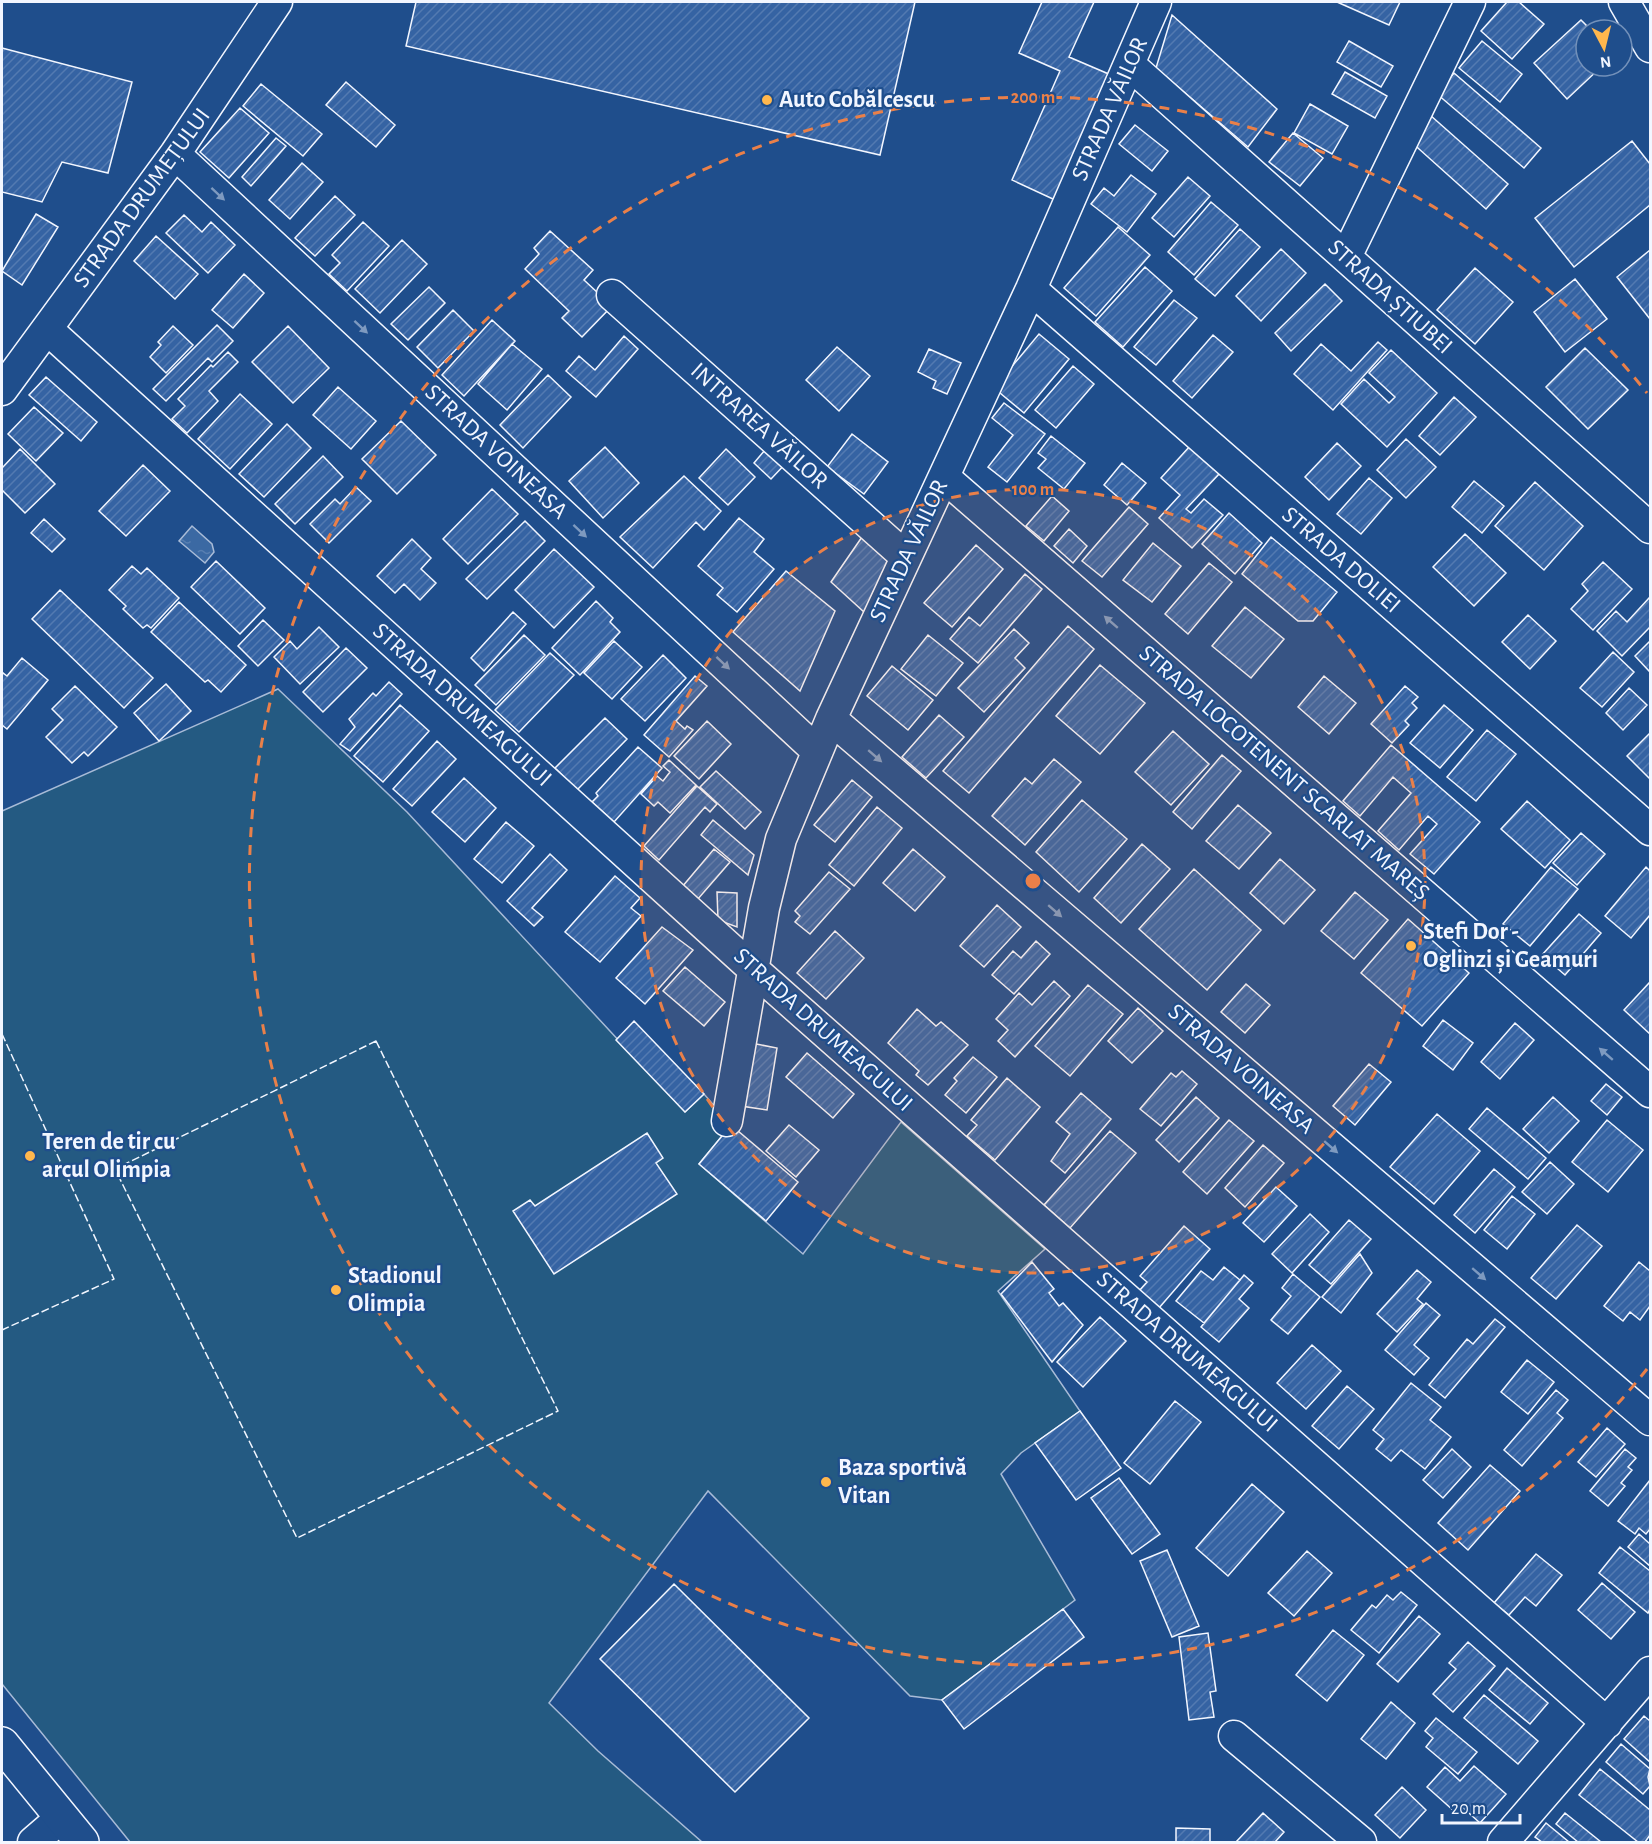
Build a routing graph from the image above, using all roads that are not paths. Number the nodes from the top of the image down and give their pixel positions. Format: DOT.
graph roads {
  1 [pos="277,2"];
  2 [pos="1156,2"];
  3 [pos="1470,2"];
  4 [pos="1624,2"];
  5 [pos="1650,47"];
  6 [pos="1130,65"];
  7 [pos="175,154"];
  8 [pos="1346,257"];
  9 [pos="1031,289"];
  10 [pos="612,294"];
  11 [pos="47,329"];
  12 [pos="2,390"];
  13 [pos="944,477"];
  14 [pos="1650,528"];
  15 [pos="906,557"];
  16 [pos="831,719"];
  17 [pos="817,751"];
  18 [pos="1650,830"];
  19 [pos="754,970"];
  20 [pos="1650,1092"];
  21 [pos="727,1121"];
  22 [pos="1650,1420"];
  23 [pos="1650,1672"];
  24 [pos="1607,1723"];
  25 [pos="1234,1736"];
  26 [pos="2,1744"];
  27 [pos="62,1817"];
  28 [pos="33,1842"];
  29 [pos="82,1842"];
  30 [pos="1361,1842"];
  31 [pos="1503,1842"];
  1 -- 7 [label="street, STRADA DRUMEȚULUI"];
  2 -- 6 [label="street, STRADA VĂILOR"];
  3 -- 8 [label="street"];
  4 -- 5 [label="street"];
  6 -- 8 [label="street, STRADA ȘTIUBEI"];
  6 -- 9 [label="street, STRADA VĂILOR"];
  7 -- 11 [label="street, STRADA DRUMEȚULUI"];
  7 -- 17 [label="street, STRADA VOINEASA, one-way"];
  8 -- 14 [label="street, STRADA ȘTIUBEI"];
  9 -- 13 [label="street, STRADA VĂILOR"];
  9 -- 18 [label="street, STRADA DOLIEI"];
  10 -- 15 [label="street, INTRAREA VĂILOR"];
  11 -- 12 [label="street, STRADA DRUMEȚULUI"];
  11 -- 19 [label="street, STRADA DRUMEAGULUI"];
  13 -- 15 [label="street, STRADA VĂILOR"];
  20 -- 13 [label="street, STRADA LOCOTENENT SCARLAT MAREȘ, one-way"];
  15 -- 16 [label="street, STRADA VĂILOR"];
  16 -- 17 [label="street, STRADA VĂILOR"];
  16 -- 22 [label="street, STRADA VOINEASA, one-way"];
  17 -- 19 [label="street, STRADA VĂILOR"];
  19 -- 21 [label="street, STRADA VĂILOR"];
  19 -- 24 [label="street, STRADA DRUMEAGULUI"];
  23 -- 24 [label="street"];
  24 -- 31 [label="street"];
  25 -- 30 [label="street"];
  26 -- 27 [label="main road"];
  27 -- 28 [label="street"];
  27 -- 29 [label="main road"];
}
